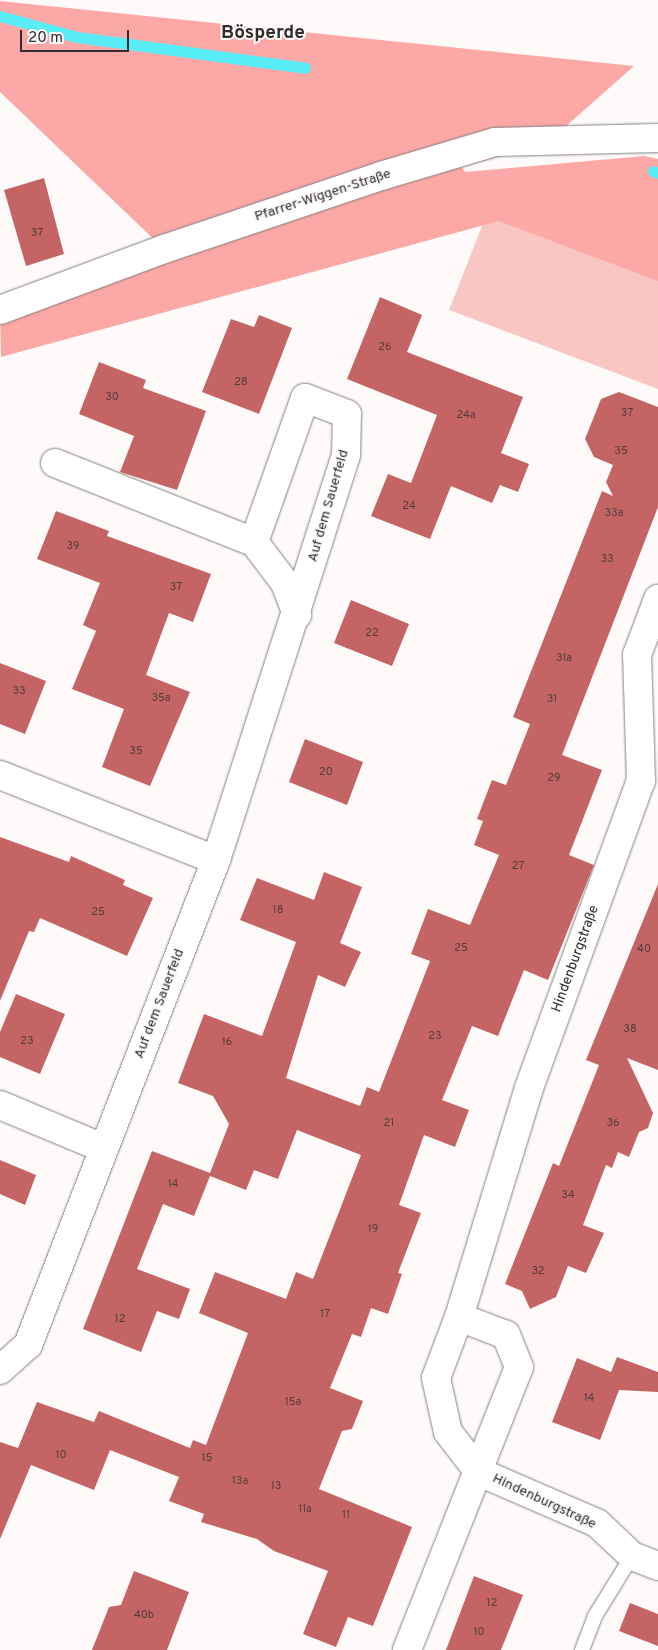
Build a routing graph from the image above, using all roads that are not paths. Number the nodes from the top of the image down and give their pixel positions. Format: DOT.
graph roads {
  1 [pos="658,138"];
  2 [pos="0,310"];
  3 [pos="55,463"];
  4 [pos="254,542"];
  5 [pos="658,599"];
  6 [pos="297,615"];
  7 [pos="0,774"];
  8 [pos="216,860"];
  9 [pos="0,1105"];
  10 [pos="103,1148"];
  11 [pos="459,1317"];
  12 [pos="0,1370"];
  13 [pos="479,1472"];
  14 [pos="632,1556"];
  15 [pos="658,1566"];
  16 [pos="407,1650"];
  17 [pos="582,1650"];
  1 -- 2 [label="street, Pfarrer-Wiggen-Straße"];
  3 -- 4 [label="street"];
  4 -- 6 [label="street"];
  4 -- 6 [label="street, Auf dem Sauerfeld"];
  5 -- 11 [label="street, Hindenburgstraße"];
  6 -- 8 [label="street, Auf dem Sauerfeld"];
  7 -- 8 [label="street"];
  8 -- 10 [label="street, Auf dem Sauerfeld"];
  9 -- 10 [label="street"];
  10 -- 12 [label="street, Auf dem Sauerfeld"];
  11 -- 13 [label="street, Hindenburgstraße"];
  11 -- 13 [label="street, Hindenburgstraße"];
  13 -- 14 [label="street, Hindenburgstraße"];
  13 -- 16 [label="street, Hindenburgstraße"];
  14 -- 15 [label="street, Hindenburgstraße"];
  14 -- 17 [label="lane"];
}
